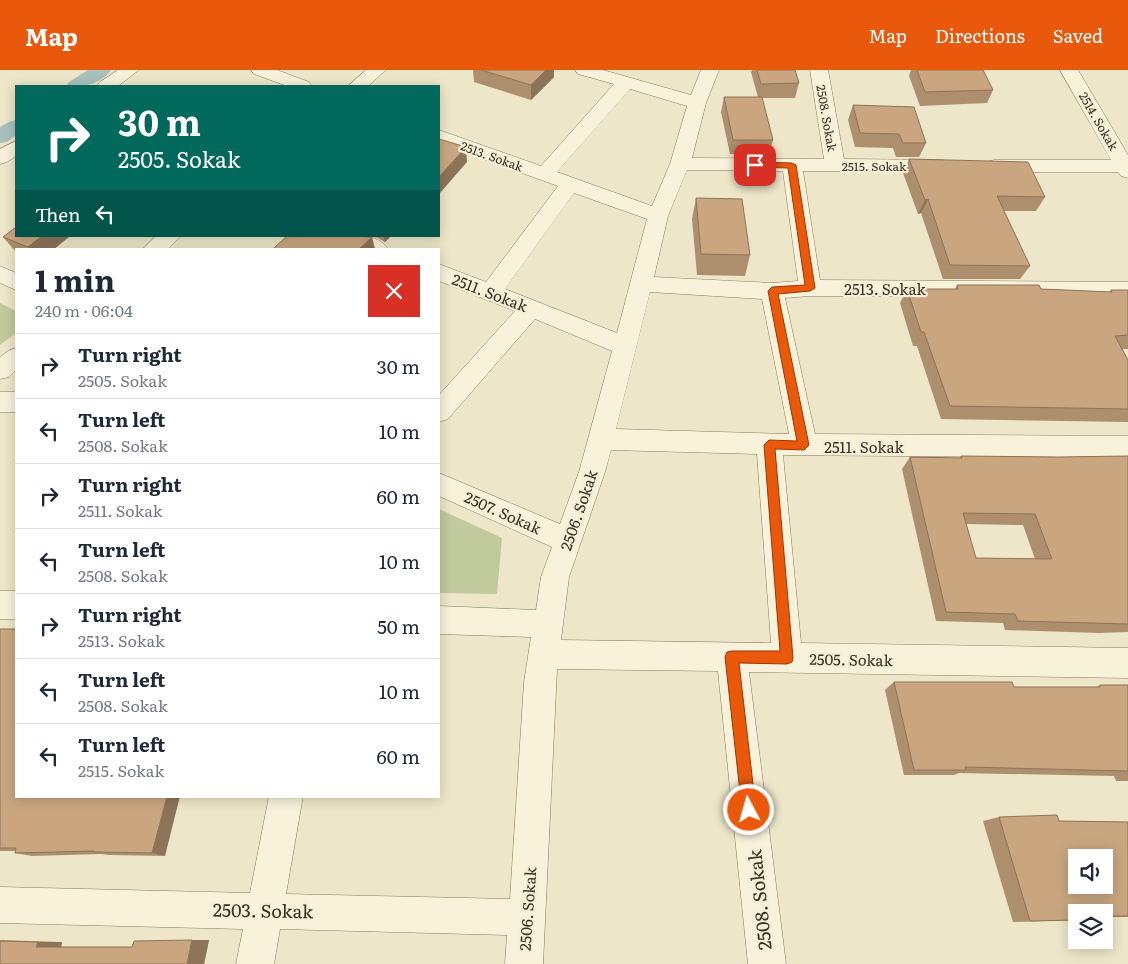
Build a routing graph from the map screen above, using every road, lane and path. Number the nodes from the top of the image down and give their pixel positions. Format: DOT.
graph roads {
  1 [pos="130,70"];
  2 [pos="260,70"];
  3 [pos="377,70"];
  4 [pos="710,70"];
  5 [pos="819,70"];
  6 [pos="1069,70"];
  7 [pos="591,71"];
  8 [pos="625,83"];
  9 [pos="108,85"];
  10 [pos="299,85"];
  11 [pos="358,85"];
  12 [pos="697,103"];
  13 [pos="440,136"];
  14 [pos="15,148"];
  15 [pos="0,158"];
  16 [pos="680,164"];
  17 [pos="792,165"];
  18 [pos="835,166"];
  19 [pos="1127,168"];
  20 [pos="544,175"];
  21 [pos="570,184"];
  22 [pos="658,216"];
  23 [pos="169,237"];
  24 [pos="347,237"];
  25 [pos="155,248"];
  26 [pos="374,248"];
  27 [pos="440,272"];
  28 [pos="0,274"];
  29 [pos="15,282"];
  30 [pos="641,284"];
  31 [pos="810,288"];
  32 [pos="1128,290"];
  33 [pos="772,291"];
  34 [pos="491,292"];
  35 [pos="531,308"];
  36 [pos="625,346"];
  37 [pos="15,358"];
  38 [pos="0,370"];
  39 [pos="0,402"];
  40 [pos="15,402"];
  41 [pos="440,411"];
  42 [pos="600,439"];
  43 [pos="769,445"];
  44 [pos="804,445"];
  45 [pos="1128,447"];
  46 [pos="440,484"];
  47 [pos="568,541"];
  48 [pos="0,605"];
  49 [pos="15,605"];
  50 [pos="440,620"];
  51 [pos="549,624"];
  52 [pos="544,654"];
  53 [pos="732,657"];
  54 [pos="787,658"];
  55 [pos="1128,663"];
  56 [pos="286,798"];
  57 [pos="0,905"];
  58 [pos="265,910"];
  59 [pos="526,917"];
  60 [pos="255,964"];
  61 [pos="524,964"];
  62 [pos="766,964"];
  1 -- 9 [label="street"];
  2 -- 10 [label="street"];
  3 -- 11 [label="street"];
  4 -- 12 [label="street, 2506. Sokak"];
  5 -- 18 [label="street, 2508. Sokak"];
  6 -- 19 [label="street, 2514. Sokak"];
  7 -- 8 [label="street"];
  8 -- 12 [label="street"];
  8 -- 20 [label="street"];
  12 -- 16 [label="street, 2506. Sokak"];
  13 -- 20 [label="street, 2513. Sokak"];
  14 -- 15 [label="street"];
  16 -- 17 [label="street, 2515. Sokak"];
  16 -- 22 [label="street, 2506. Sokak"];
  17 -- 18 [label="street, 2515. Sokak"];
  17 -- 31 [label="street"];
  18 -- 19 [label="street, 2515. Sokak"];
  20 -- 21 [label="street, 2513. Sokak"];
  21 -- 22 [label="street, 2513. Sokak"];
  21 -- 34 [label="street"];
  22 -- 30 [label="street, 2506. Sokak"];
  23 -- 25 [label="street"];
  24 -- 26 [label="street"];
  27 -- 34 [label="street, 2511. Sokak"];
  28 -- 29 [label="street"];
  30 -- 33 [label="street, 2513. Sokak"];
  30 -- 36 [label="street, 2506. Sokak"];
  31 -- 32 [label="street, 2513. Sokak"];
  31 -- 33 [label="street, 2513. Sokak"];
  33 -- 44 [label="street"];
  34 -- 35 [label="street, 2511. Sokak"];
  35 -- 36 [label="street, 2511. Sokak"];
  35 -- 41 [label="street"];
  36 -- 42 [label="street, 2506. Sokak"];
  37 -- 38 [label="street"];
  39 -- 40 [label="street"];
  42 -- 43 [label="street, 2511. Sokak"];
  42 -- 47 [label="street, 2506. Sokak"];
  43 -- 44 [label="street, 2511. Sokak"];
  43 -- 54 [label="street"];
  44 -- 45 [label="street, 2511. Sokak"];
  46 -- 47 [label="street, 2507. Sokak"];
  47 -- 51 [label="street, 2506. Sokak"];
  48 -- 49 [label="street"];
  50 -- 51 [label="street"];
  51 -- 52 [label="street, 2506. Sokak"];
  52 -- 53 [label="street, 2505. Sokak"];
  52 -- 59 [label="street, 2506. Sokak"];
  53 -- 54 [label="street, 2505. Sokak"];
  53 -- 62 [label="street, 2508. Sokak"];
  54 -- 55 [label="street, 2505. Sokak"];
  56 -- 58 [label="street"];
  57 -- 58 [label="street, 2503. Sokak"];
  58 -- 59 [label="street, 2503. Sokak"];
  58 -- 60 [label="street"];
  59 -- 61 [label="street, 2506. Sokak"];
}
